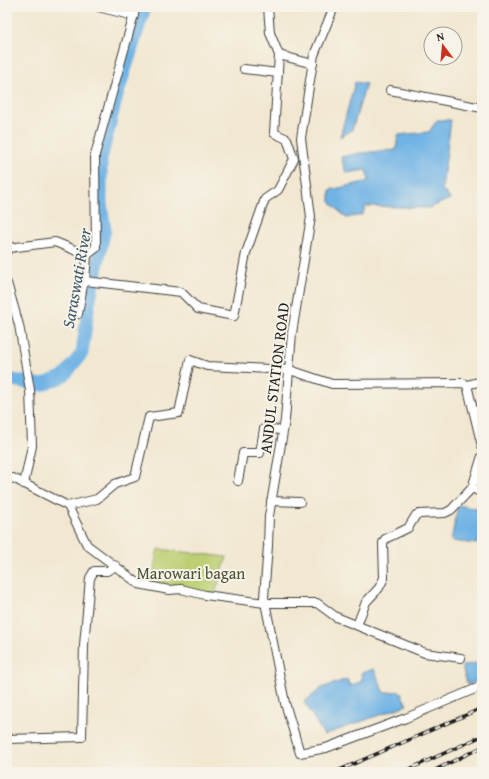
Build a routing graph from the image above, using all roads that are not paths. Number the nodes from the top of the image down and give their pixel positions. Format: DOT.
graph roads {
  1 [pos="98,7"];
  2 [pos="136,7"];
  3 [pos="268,7"];
  4 [pos="334,7"];
  5 [pos="134,16"];
  6 [pos="279,55"];
  7 [pos="313,64"];
  8 [pos="244,69"];
  9 [pos="278,73"];
  10 [pos="390,90"];
  11 [pos="482,108"];
  12 [pos="7,251"];
  13 [pos="87,255"];
  14 [pos="85,281"];
  15 [pos="7,283"];
  16 [pos="78,314"];
  17 [pos="290,370"];
  18 [pos="482,381"];
  19 [pos="467,385"];
  20 [pos="283,430"];
  21 [pos="482,446"];
  22 [pos="482,456"];
  23 [pos="7,480"];
  24 [pos="238,481"];
  25 [pos="24,484"];
  26 [pos="472,488"];
  27 [pos="482,493"];
  28 [pos="271,501"];
  29 [pos="300,502"];
  30 [pos="68,506"];
  31 [pos="116,566"];
  32 [pos="265,603"];
  33 [pos="356,625"];
  34 [pos="461,658"];
  35 [pos="482,686"];
  36 [pos="7,739"];
  1 -- 5 [label="street"];
  2 -- 5 [label="street"];
  3 -- 6 [label="street"];
  4 -- 7 [label="street, ANDUL STATION ROAD"];
  5 -- 13 [label="street"];
  6 -- 7 [label="street"];
  6 -- 9 [label="street"];
  7 -- 17 [label="street, ANDUL STATION ROAD"];
  8 -- 9 [label="street"];
  9 -- 14 [label="street"];
  10 -- 11 [label="street"];
  12 -- 13 [label="street"];
  13 -- 14 [label="street"];
  14 -- 16 [label="street"];
  15 -- 25 [label="street"];
  17 -- 19 [label="street"];
  17 -- 20 [label="street, ANDUL STATION ROAD"];
  17 -- 30 [label="street"];
  18 -- 19 [label="street"];
  19 -- 21 [label="street"];
  20 -- 24 [label="street"];
  20 -- 28 [label="street, ANDUL STATION ROAD"];
  22 -- 26 [label="street"];
  23 -- 25 [label="street"];
  25 -- 30 [label="street"];
  26 -- 27 [label="street"];
  26 -- 33 [label="street"];
  28 -- 29 [label="street"];
  28 -- 32 [label="street, ANDUL STATION ROAD"];
  30 -- 31 [label="street"];
  31 -- 32 [label="street"];
  31 -- 36 [label="street"];
  32 -- 33 [label="street"];
  32 -- 35 [label="street, ANDUL STATION ROAD"];
  33 -- 34 [label="street"];
}
